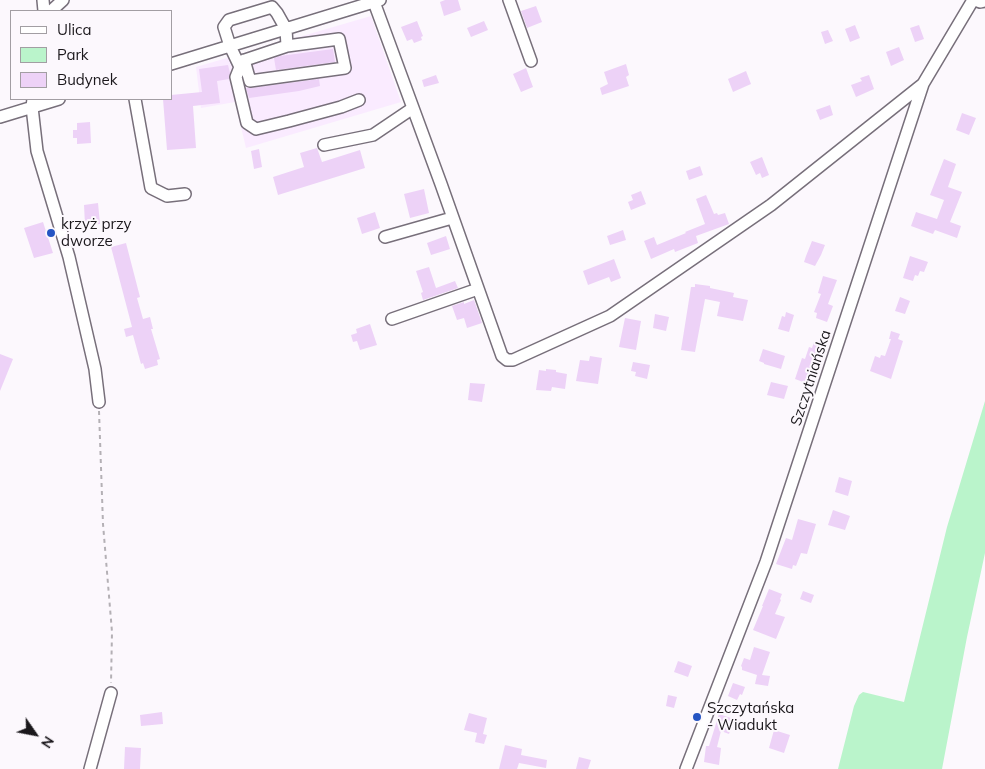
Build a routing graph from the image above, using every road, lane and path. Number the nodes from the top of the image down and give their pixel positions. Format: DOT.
graph roads {
  1 [pos="63,0"];
  2 [pos="509,0"];
  3 [pos="974,0"];
  4 [pos="377,1"];
  5 [pos="985,1"];
  6 [pos="52,10"];
  7 [pos="286,29"];
  8 [pos="230,46"];
  9 [pos="287,46"];
  10 [pos="531,60"];
  11 [pos="172,64"];
  12 [pos="242,64"];
  13 [pos="923,84"];
  14 [pos="52,100"];
  15 [pos="135,100"];
  16 [pos="359,100"];
  17 [pos="33,103"];
  18 [pos="413,108"];
  19 [pos="0,116"];
  20 [pos="324,145"];
  21 [pos="185,194"];
  22 [pos="452,218"];
  23 [pos="385,237"];
  24 [pos="478,288"];
  25 [pos="392,319"];
  26 [pos="99,402"];
  27 [pos="111,693"];
  28 [pos="90,769"];
  29 [pos="686,769"];
  1 -- 6 [label="street"];
  2 -- 10 [label="street"];
  3 -- 5 [label="street"];
  3 -- 13 [label="street, Szczytniańska"];
  4 -- 7 [label="street"];
  4 -- 18 [label="street"];
  7 -- 8 [label="street"];
  7 -- 8 [label="street"];
  7 -- 9 [label="street"];
  8 -- 11 [label="street"];
  8 -- 12 [label="street"];
  9 -- 12 [label="street"];
  9 -- 12 [label="street"];
  12 -- 16 [label="street"];
  13 -- 24 [label="street"];
  13 -- 29 [label="street, Szczytniańska"];
  14 -- 17 [label="street"];
  15 -- 21 [label="street"];
  17 -- 19 [label="street"];
  17 -- 26 [label="street"];
  18 -- 20 [label="street"];
  18 -- 22 [label="street"];
  22 -- 23 [label="street"];
  22 -- 24 [label="street"];
  24 -- 25 [label="street"];
  26 -- 27 [label="path"];
  27 -- 28 [label="street"];
}
